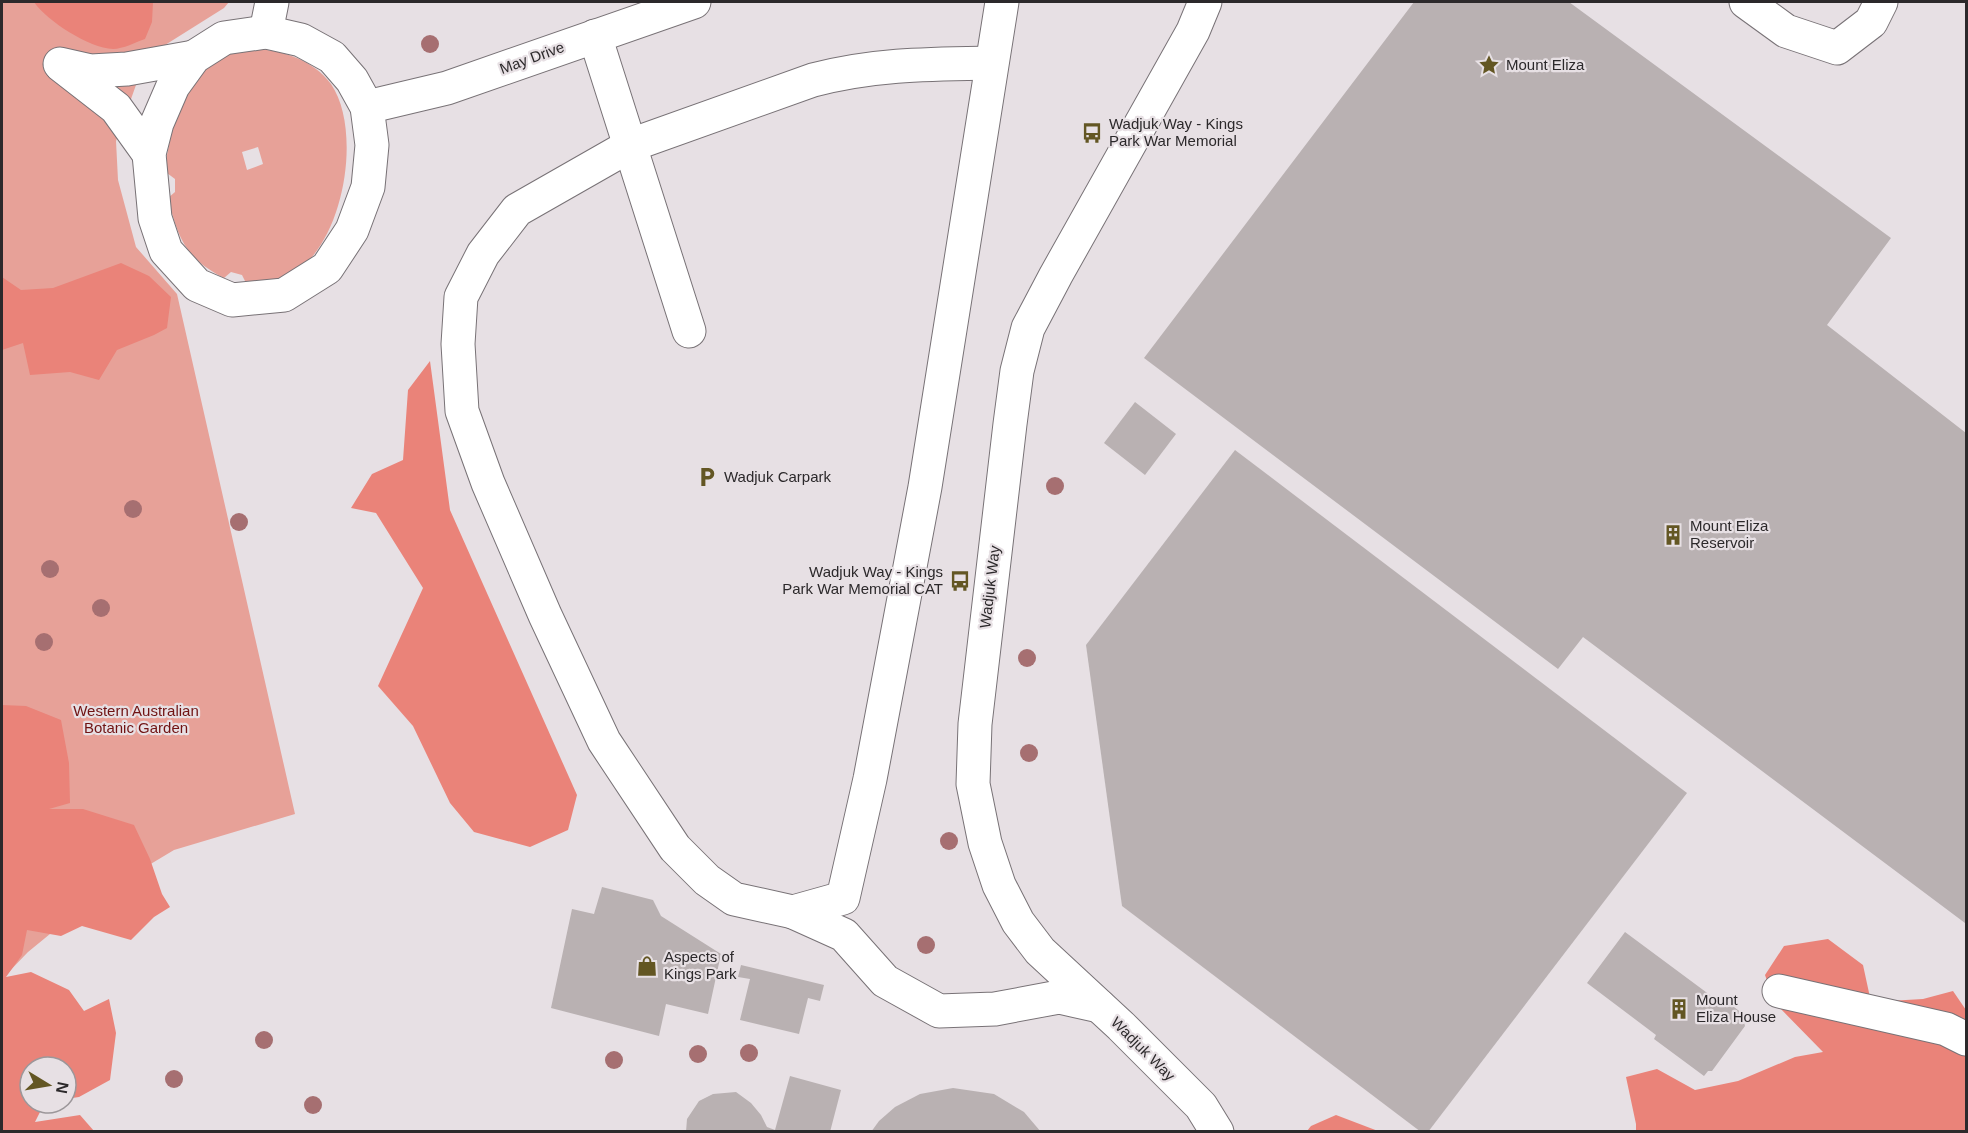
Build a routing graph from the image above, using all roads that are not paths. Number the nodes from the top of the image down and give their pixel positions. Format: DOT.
graph roads {
  1 [pos="694,2"];
  2 [pos="1002,2"];
  3 [pos="1205,2"];
  4 [pos="1746,2"];
  5 [pos="1881,2"];
  6 [pos="269,17"];
  7 [pos="595,36"];
  8 [pos="194,57"];
  9 [pos="991,63"];
  10 [pos="367,107"];
  11 [pos="632,145"];
  12 [pos="149,154"];
  13 [pos="690,332"];
  14 [pos="793,912"];
  15 [pos="1779,991"];
  16 [pos="1099,1006"];
  17 [pos="1966,1039"];
  18 [pos="1217,1131"];
  1 -- 7 [label="street, May Drive"];
  2 -- 9 [label="street"];
  3 -- 16 [label="street, Wadjuk Way"];
  4 -- 5 [label="street"];
  6 -- 8 [label="street"];
  6 -- 10 [label="street"];
  7 -- 10 [label="street, May Drive"];
  7 -- 11 [label="street"];
  8 -- 12 [label="street"];
  8 -- 12 [label="street"];
  9 -- 11 [label="street"];
  9 -- 14 [label="street"];
  10 -- 12 [label="street"];
  11 -- 13 [label="street"];
  11 -- 14 [label="street"];
  14 -- 16 [label="street"];
  15 -- 17 [label="street"];
  16 -- 18 [label="street, Wadjuk Way"];
}
